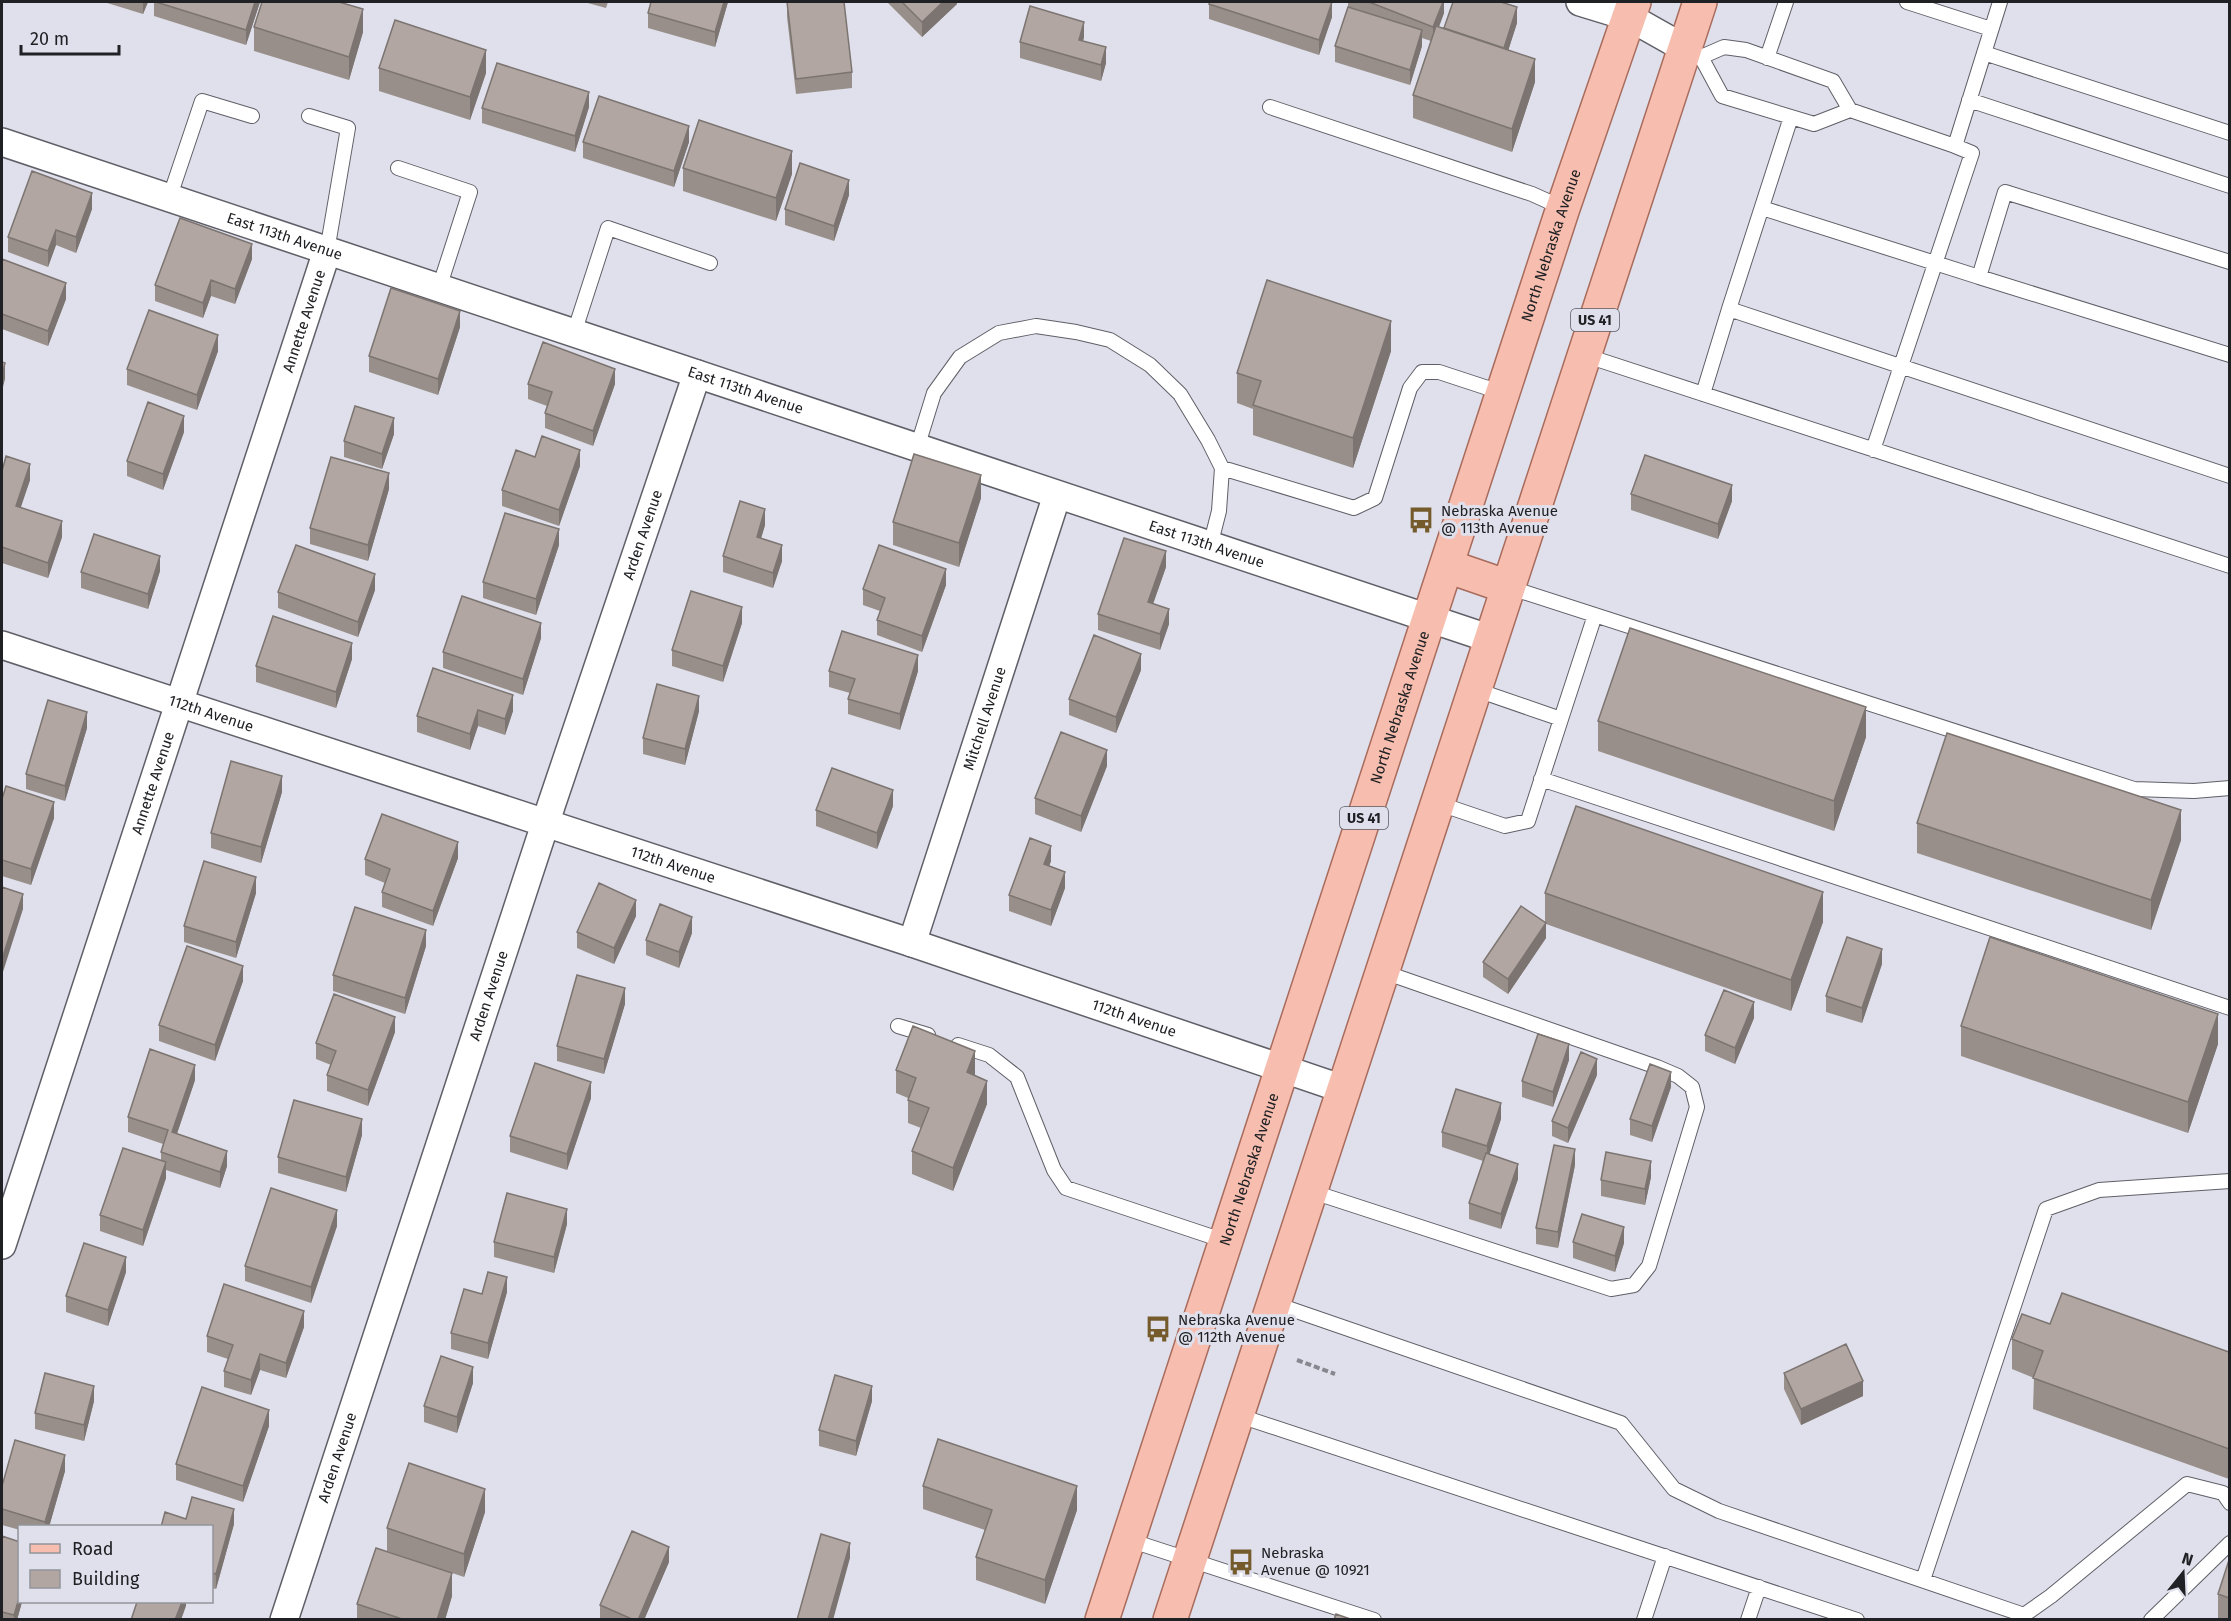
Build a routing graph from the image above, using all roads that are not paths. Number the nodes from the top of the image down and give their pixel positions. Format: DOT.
graph roads {
  1 [pos="1580,2"];
  2 [pos="1700,2"];
  3 [pos="1786,2"];
  4 [pos="1907,2"];
  5 [pos="2000,2"];
  6 [pos="1631,9"];
  7 [pos="1991,29"];
  8 [pos="1692,52"];
  9 [pos="1984,53"];
  10 [pos="1767,58"];
  11 [pos="1969,100"];
  12 [pos="1270,107"];
  13 [pos="1850,110"];
  14 [pos="252,116"];
  15 [pos="309,116"];
  16 [pos="1791,117"];
  17 [pos="2229,133"];
  18 [pos="2,142"];
  19 [pos="1955,146"];
  20 [pos="398,168"];
  21 [pos="2229,186"];
  22 [pos="169,199"];
  23 [pos="1563,208"];
  24 [pos="1762,208"];
  25 [pos="327,251"];
  26 [pos="710,262"];
  27 [pos="1934,262"];
  28 [pos="2229,262"];
  29 [pos="1978,277"];
  30 [pos="439,288"];
  31 [pos="1730,309"];
  32 [pos="573,333"];
  33 [pos="1584,355"];
  34 [pos="2229,355"];
  35 [pos="1901,366"];
  36 [pos="697,374"];
  37 [pos="1503,393"];
  38 [pos="1703,394"];
  39 [pos="917,448"];
  40 [pos="1873,450"];
  41 [pos="1222,468"];
  42 [pos="2229,476"];
  43 [pos="1057,495"];
  44 [pos="1210,546"];
  45 [pos="1447,566"];
  46 [pos="2229,566"];
  47 [pos="1508,587"];
  48 [pos="1595,615"];
  49 [pos="1429,619"];
  50 [pos="1491,639"];
  51 [pos="2,645"];
  52 [pos="1474,689"];
  53 [pos="179,704"];
  54 [pos="1561,719"];
  55 [pos="1541,779"];
  56 [pos="2229,788"];
  57 [pos="1437,803"];
  58 [pos="545,824"];
  59 [pos="912,943"];
  60 [pos="1381,971"];
  61 [pos="2229,1008"];
  62 [pos="898,1026"];
  63 [pos="1281,1069"];
  64 [pos="1343,1089"];
  65 [pos="2229,1181"];
  66 [pos="1309,1191"];
  67 [pos="1225,1241"];
  68 [pos="2,1245"];
  69 [pos="1273,1303"];
  70 [pos="1236,1415"];
  71 [pos="2229,1503"];
  72 [pos="1129,1540"];
  73 [pos="2229,1542"];
  74 [pos="1665,1556"];
  75 [pos="1190,1560"];
  76 [pos="1923,1580"];
  77 [pos="1759,1587"];
  78 [pos="1819,1613"];
  79 [pos="2030,1617"];
  80 [pos="284,1620"];
  81 [pos="1102,1620"];
  82 [pos="1170,1620"];
  83 [pos="1374,1620"];
  84 [pos="1644,1620"];
  85 [pos="1748,1620"];
  86 [pos="1857,1620"];
  87 [pos="2151,1620"];
  1 -- 6 [label="street"];
  2 -- 8 [label="main road, US 41"];
  3 -- 10 [label="lane"];
  4 -- 7 [label="lane"];
  5 -- 7 [label="lane"];
  6 -- 8 [label="street"];
  6 -- 23 [label="main road, North Nebraska Avenue / US 41"];
  7 -- 9 [label="lane"];
  8 -- 10 [label="lane"];
  8 -- 16 [label="lane"];
  8 -- 33 [label="main road, US 41"];
  9 -- 11 [label="lane"];
  9 -- 17 [label="lane"];
  10 -- 13 [label="lane"];
  11 -- 19 [label="lane"];
  11 -- 21 [label="lane"];
  12 -- 23 [label="lane"];
  13 -- 16 [label="lane"];
  13 -- 19 [label="lane"];
  14 -- 22 [label="lane"];
  15 -- 25 [label="lane"];
  16 -- 24 [label="lane"];
  18 -- 22 [label="street, East 113th Avenue"];
  19 -- 27 [label="lane"];
  20 -- 30 [label="lane"];
  22 -- 25 [label="street, East 113th Avenue"];
  23 -- 37 [label="main road, North Nebraska Avenue / US 41"];
  24 -- 27 [label="lane"];
  24 -- 31 [label="lane"];
  25 -- 30 [label="street, East 113th Avenue"];
  25 -- 53 [label="street, Annette Avenue"];
  26 -- 32 [label="lane"];
  27 -- 29 [label="lane"];
  27 -- 35 [label="lane"];
  28 -- 29 [label="lane"];
  29 -- 34 [label="lane"];
  30 -- 32 [label="street, East 113th Avenue"];
  31 -- 35 [label="lane"];
  31 -- 38 [label="lane"];
  32 -- 36 [label="street, East 113th Avenue"];
  33 -- 38 [label="lane"];
  33 -- 47 [label="main road, US 41"];
  35 -- 40 [label="lane"];
  35 -- 42 [label="lane"];
  36 -- 39 [label="street, East 113th Avenue"];
  36 -- 58 [label="street, Arden Avenue"];
  37 -- 41 [label="lane"];
  37 -- 45 [label="main road, North Nebraska Avenue / US 41"];
  38 -- 40 [label="lane"];
  39 -- 41 [label="lane"];
  39 -- 43 [label="street, East 113th Avenue"];
  40 -- 46 [label="lane"];
  41 -- 44 [label="lane"];
  43 -- 44 [label="street, East 113th Avenue"];
  43 -- 59 [label="street, Mitchell Avenue"];
  44 -- 49 [label="street, East 113th Avenue"];
  45 -- 47 [label="main road"];
  45 -- 49 [label="main road, North Nebraska Avenue / US 41"];
  47 -- 48 [label="lane"];
  47 -- 50 [label="main road, US 41"];
  48 -- 54 [label="lane"];
  48 -- 56 [label="lane"];
  49 -- 50 [label="street, East 113th Avenue"];
  49 -- 63 [label="main road, North Nebraska Avenue / US 41"];
  50 -- 52 [label="main road, US 41"];
  51 -- 53 [label="street, 112th Avenue"];
  52 -- 54 [label="lane"];
  52 -- 57 [label="main road, US 41"];
  53 -- 58 [label="street, 112th Avenue"];
  53 -- 68 [label="street, Annette Avenue"];
  54 -- 55 [label="lane"];
  55 -- 57 [label="lane"];
  55 -- 61 [label="lane"];
  57 -- 60 [label="main road, US 41"];
  58 -- 59 [label="street, 112th Avenue"];
  58 -- 80 [label="street, Arden Avenue"];
  59 -- 63 [label="street, 112th Avenue"];
  60 -- 64 [label="main road, US 41"];
  60 -- 66 [label="lane"];
  62 -- 67 [label="lane"];
  63 -- 64 [label="street, 112th Avenue"];
  63 -- 67 [label="main road, North Nebraska Avenue / US 41"];
  64 -- 66 [label="main road, US 41"];
  65 -- 76 [label="lane"];
  66 -- 69 [label="main road, US 41"];
  67 -- 72 [label="main road, North Nebraska Avenue / US 41"];
  69 -- 70 [label="main road, US 41"];
  69 -- 76 [label="lane"];
  70 -- 74 [label="lane"];
  70 -- 75 [label="main road, US 41"];
  71 -- 79 [label="lane"];
  72 -- 75 [label="lane"];
  72 -- 81 [label="main road, North Nebraska Avenue / US 41"];
  73 -- 87 [label="lane"];
  74 -- 77 [label="lane"];
  74 -- 84 [label="lane"];
  75 -- 82 [label="main road, US 41"];
  75 -- 83 [label="lane"];
  76 -- 79 [label="lane"];
  77 -- 78 [label="lane"];
  77 -- 85 [label="lane"];
  78 -- 86 [label="lane"];
}
